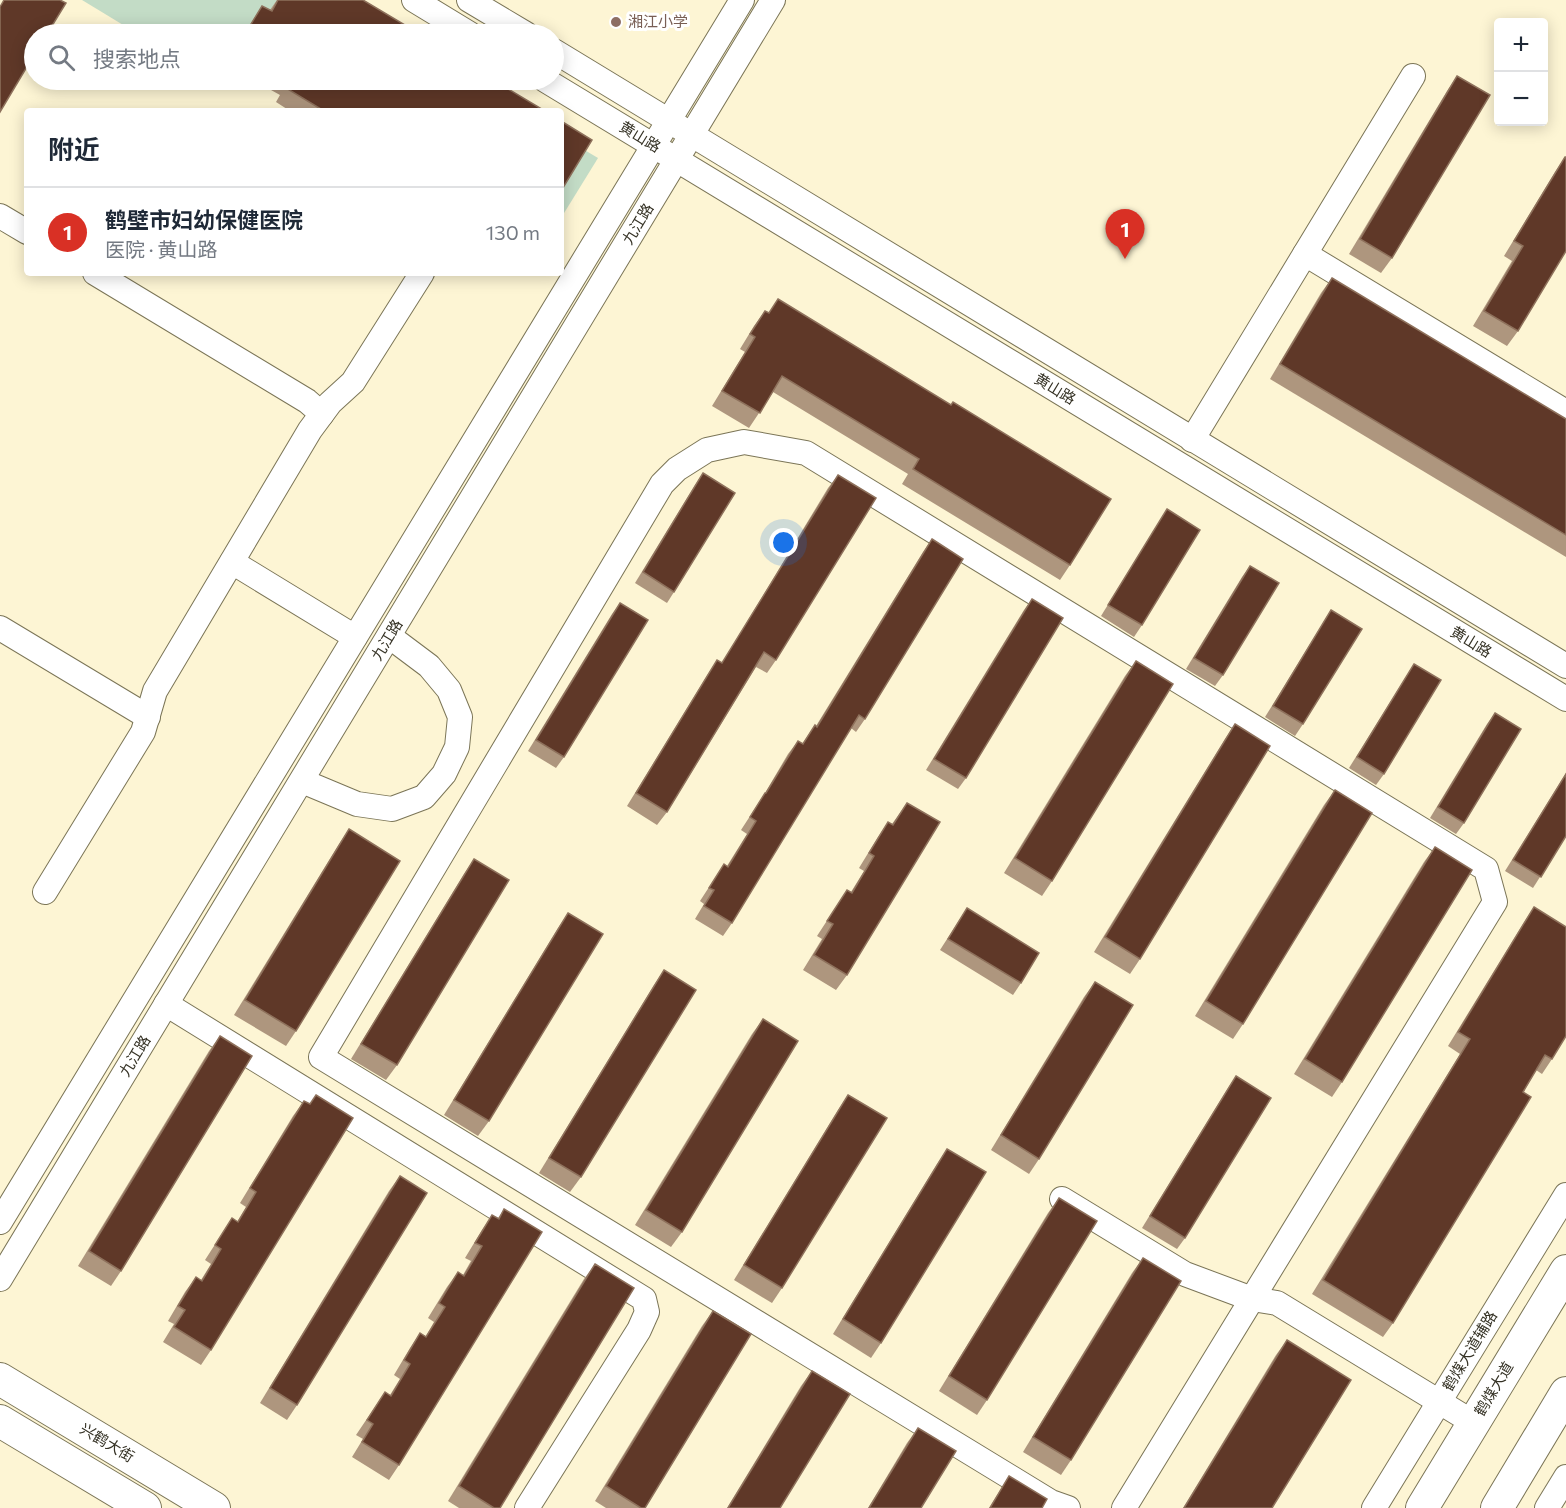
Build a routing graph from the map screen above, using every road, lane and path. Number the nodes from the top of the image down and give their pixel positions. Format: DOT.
graph roads {
  1 [pos="414,0"];
  2 [pos="469,0"];
  3 [pos="741,0"];
  4 [pos="773,0"];
  5 [pos="454,24"];
  6 [pos="509,24"];
  7 [pos="564,57"];
  8 [pos="1413,76"];
  9 [pos="561,90"];
  10 [pos="668,121"];
  11 [pos="692,135"];
  12 [pos="653,146"];
  13 [pos="677,160"];
  14 [pos="0,216"];
  15 [pos="24,230"];
  16 [pos="1305,254"];
  17 [pos="100,276"];
  18 [pos="420,276"];
  19 [pos="1566,412"];
  20 [pos="322,414"];
  21 [pos="1192,440"];
  22 [pos="232,562"];
  23 [pos="0,628"];
  24 [pos="389,636"];
  25 [pos="355,637"];
  26 [pos="1566,666"];
  27 [pos="1566,699"];
  28 [pos="148,717"];
  29 [pos="444,774"];
  30 [pos="302,781"];
  31 [pos="477,794"];
  32 [pos="45,892"];
  33 [pos="166,1004"];
  34 [pos="1566,1195"];
  35 [pos="1062,1199"];
  36 [pos="0,1222"];
  37 [pos="1566,1271"];
  38 [pos="0,1279"];
  39 [pos="1252,1299"];
  40 [pos="0,1379"];
  41 [pos="1566,1393"];
  42 [pos="1439,1401"];
  43 [pos="0,1421"];
  44 [pos="1474,1423"];
  45 [pos="1566,1477"];
  46 [pos="145,1508"];
  47 [pos="213,1508"];
  48 [pos="527,1508"];
  49 [pos="1068,1508"];
  50 [pos="1124,1508"];
  51 [pos="1374,1508"];
  52 [pos="1422,1508"];
  53 [pos="1497,1508"];
  54 [pos="1547,1508"];
  1 -- 5 [label="street"];
  2 -- 6 [label="street"];
  3 -- 10 [label="street, 九江路"];
  4 -- 11 [label="street, 九江路"];
  7 -- 10 [label="street, 黄山路"];
  8 -- 16 [label="street"];
  9 -- 12 [label="street, 黄山路"];
  10 -- 11 [label="street, 黄山路"];
  10 -- 12 [label="street, 九江路"];
  11 -- 13 [label="street, 九江路"];
  11 -- 21 [label="street, 黄山路"];
  12 -- 13 [label="street, 黄山路"];
  12 -- 25 [label="street, 九江路"];
  13 -- 24 [label="street, 九江路"];
  13 -- 27 [label="street, 黄山路"];
  14 -- 15 [label="street"];
  16 -- 19 [label="street"];
  16 -- 21 [label="street"];
  17 -- 20 [label="street"];
  18 -- 20 [label="street"];
  20 -- 22 [label="street"];
  21 -- 26 [label="street, 黄山路"];
  22 -- 25 [label="street"];
  22 -- 28 [label="street"];
  23 -- 28 [label="street"];
  24 -- 29 [label="street"];
  24 -- 30 [label="street, 九江路"];
  25 -- 36 [label="street, 九江路"];
  28 -- 32 [label="street"];
  29 -- 30 [label="street"];
  29 -- 31 [label="street"];
  30 -- 33 [label="street, 九江路"];
  31 -- 39 [label="street"];
  31 -- 49 [label="street"];
  33 -- 38 [label="street, 九江路"];
  33 -- 48 [label="street"];
  34 -- 42 [label="street, 鹤煤大道辅路"];
  35 -- 39 [label="street"];
  37 -- 44 [label="main road, 鹤煤大道"];
  39 -- 42 [label="street"];
  39 -- 50 [label="street"];
  40 -- 47 [label="main road, 兴鹤大街"];
  41 -- 53 [label="main road"];
  42 -- 44 [label="street"];
  42 -- 51 [label="street, 鹤煤大道辅路"];
  43 -- 46 [label="main road"];
  44 -- 52 [label="main road, 鹤煤大道"];
  45 -- 54 [label="street"];
}
